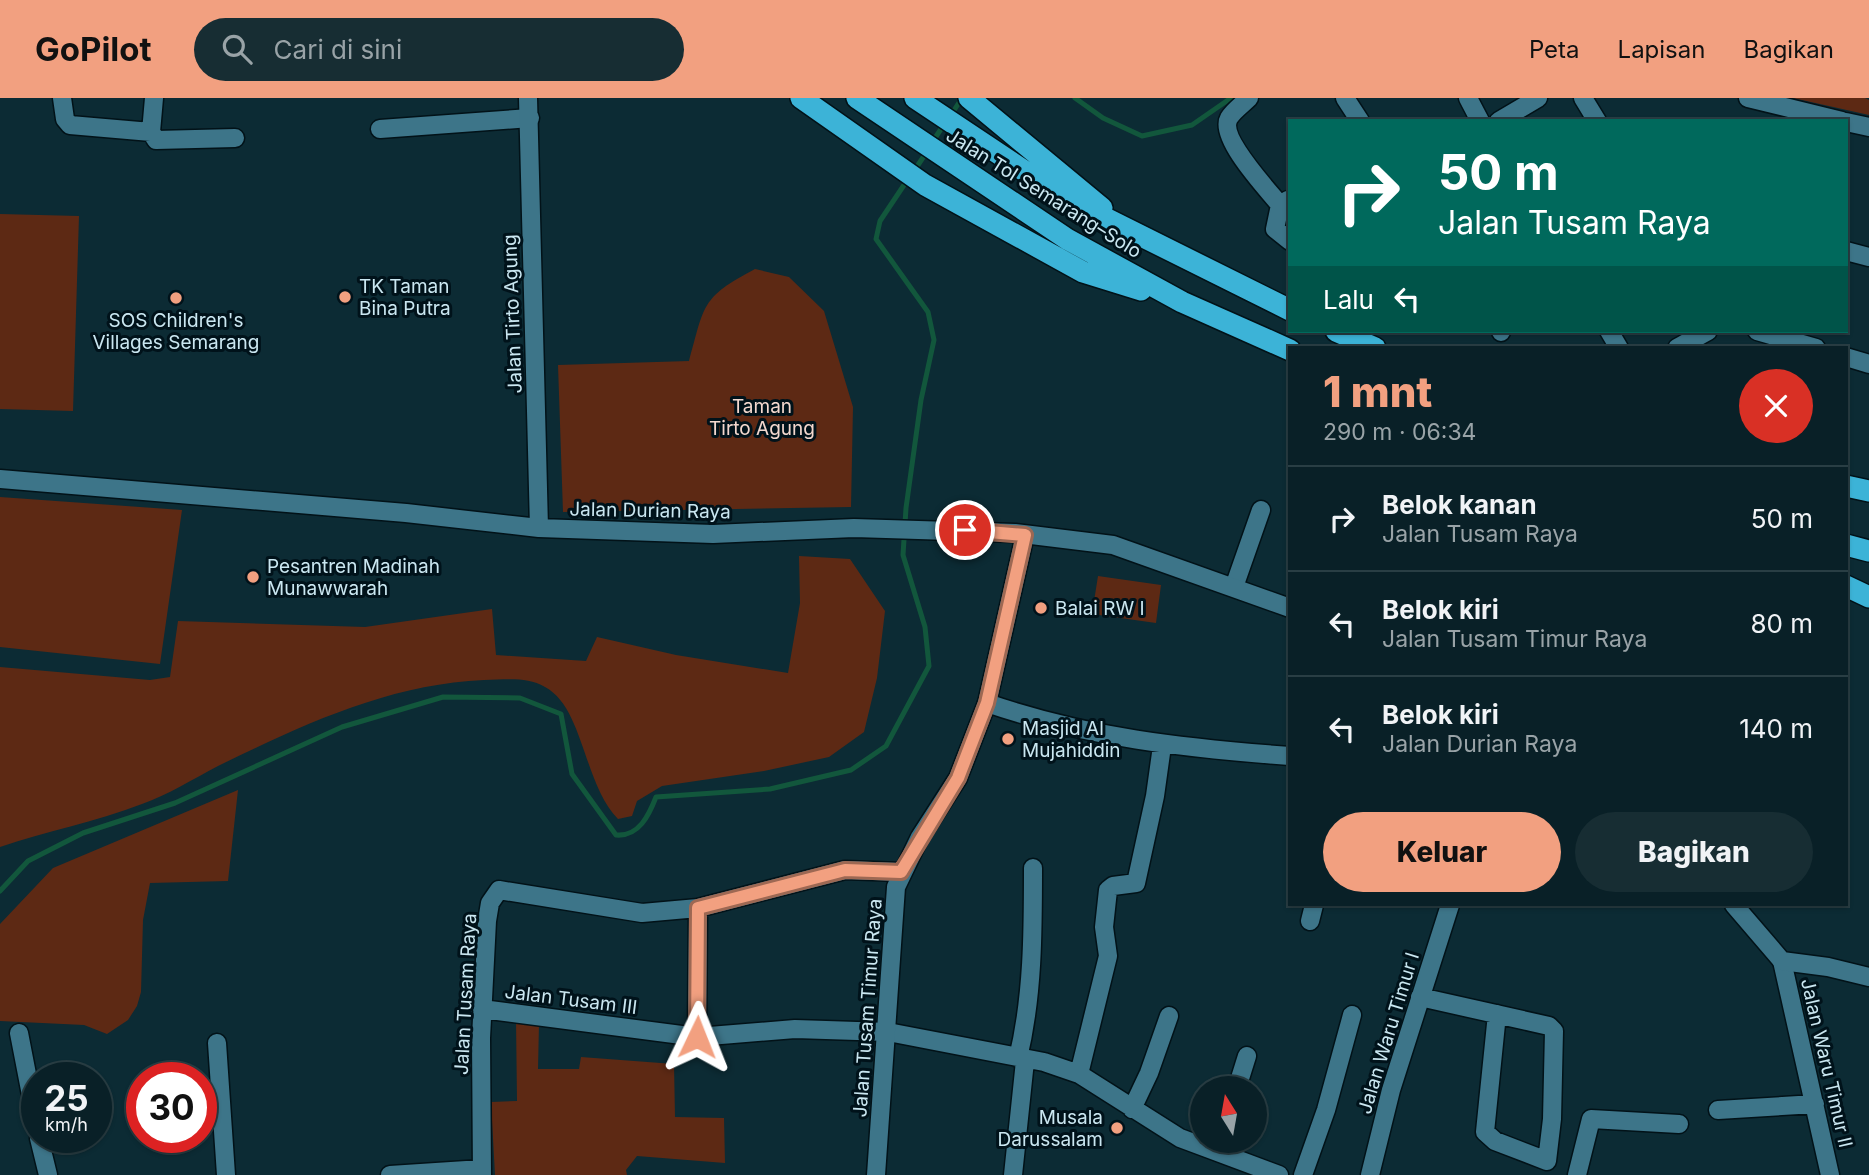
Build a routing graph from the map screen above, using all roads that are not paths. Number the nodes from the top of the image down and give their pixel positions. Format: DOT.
graph roads {
  1 [pos="62,98"];
  2 [pos="154,98"];
  3 [pos="528,98"];
  4 [pos="801,98"];
  5 [pos="858,98"];
  6 [pos="915,98"];
  7 [pos="1249,98"];
  8 [pos="1345,98"];
  9 [pos="1468,98"];
  10 [pos="1538,98"];
  11 [pos="1583,98"];
  12 [pos="1748,98"];
  13 [pos="971,99"];
  14 [pos="530,118"];
  15 [pos="1359,119"];
  16 [pos="1479,119"];
  17 [pos="1502,119"];
  18 [pos="1596,119"];
  19 [pos="1836,119"];
  20 [pos="1848,122"];
  21 [pos="1869,127"];
  22 [pos="380,129"];
  23 [pos="151,132"];
  24 [pos="235,138"];
  25 [pos="1285,202"];
  26 [pos="1132,232"];
  27 [pos="1288,239"];
  28 [pos="1848,252"];
  29 [pos="1869,257"];
  30 [pos="1182,302"];
  31 [pos="1288,309"];
  32 [pos="1341,333"];
  33 [pos="1703,333"];
  34 [pos="1764,333"];
  35 [pos="1370,346"];
  36 [pos="1681,346"];
  37 [pos="1809,346"];
  38 [pos="1288,349"];
  39 [pos="1848,358"];
  40 [pos="1869,364"];
  41 [pos="0,479"];
  42 [pos="1848,486"];
  43 [pos="1869,491"];
  44 [pos="1261,510"];
  45 [pos="539,528"];
  46 [pos="1025,535"];
  47 [pos="1848,546"];
  48 [pos="1869,551"];
  49 [pos="1234,587"];
  50 [pos="1848,587"];
  51 [pos="1869,597"];
  52 [pos="1288,607"];
  53 [pos="987,703"];
  54 [pos="1163,746"];
  55 [pos="1288,756"];
  56 [pos="1033,868"];
  57 [pos="901,872"];
  58 [pos="1450,906"];
  59 [pos="1735,906"];
  60 [pos="698,908"];
  61 [pos="1782,961"];
  62 [pos="1869,977"];
  63 [pos="1420,997"];
  64 [pos="482,1009"];
  65 [pos="1497,1014"];
  66 [pos="1169,1016"];
  67 [pos="1352,1016"];
  68 [pos="888,1032"];
  69 [pos="19,1033"];
  70 [pos="697,1037"];
  71 [pos="217,1043"];
  72 [pos="1247,1056"];
  73 [pos="1021,1059"];
  74 [pos="27,1062"];
  75 [pos="1079,1074"];
  76 [pos="1241,1076"];
  77 [pos="1815,1104"];
  78 [pos="1132,1109"];
  79 [pos="1718,1110"];
  80 [pos="1679,1124"];
  81 [pos="1190,1140"];
  82 [pos="43,1153"];
  83 [pos="1233,1153"];
  84 [pos="482,1172"];
  85 [pos="48,1175"];
  86 [pos="226,1175"];
  87 [pos="390,1175"];
  88 [pos="876,1175"];
  89 [pos="1013,1175"];
  90 [pos="1279,1175"];
  91 [pos="1303,1175"];
  92 [pos="1370,1175"];
  93 [pos="1577,1175"];
  94 [pos="1830,1175"];
  1 -- 23 [label="street"];
  2 -- 23 [label="street"];
  3 -- 14 [label="street, Jalan Tirto Agung"];
  4 -- 30 [label="highway"];
  5 -- 30 [label="highway, Jalan Tol Semarang–Solo"];
  6 -- 26 [label="highway, Jalan Tol Semarang–Solo"];
  7 -- 25 [label="street"];
  8 -- 15 [label="street"];
  9 -- 16 [label="street"];
  10 -- 17 [label="street"];
  11 -- 18 [label="street"];
  12 -- 19 [label="street"];
  13 -- 26 [label="highway"];
  14 -- 22 [label="street"];
  14 -- 45 [label="street, Jalan Tirto Agung"];
  20 -- 21 [label="street"];
  23 -- 24 [label="street"];
  25 -- 27 [label="street"];
  26 -- 31 [label="highway, Jalan Tol Semarang–Solo"];
  28 -- 29 [label="street"];
  30 -- 38 [label="highway, Jalan Tol Semarang–Solo"];
  32 -- 35 [label="highway"];
  33 -- 36 [label="street"];
  34 -- 37 [label="street"];
  39 -- 40 [label="street"];
  41 -- 45 [label="street, Jalan Durian Raya"];
  42 -- 43 [label="highway"];
  44 -- 49 [label="street"];
  45 -- 46 [label="street, Jalan Durian Raya"];
  46 -- 49 [label="street, Jalan Durian Raya"];
  46 -- 53 [label="street, Jalan Tusam Timur Raya"];
  47 -- 48 [label="highway"];
  49 -- 52 [label="street, Jalan Durian Raya"];
  50 -- 51 [label="highway"];
  53 -- 54 [label="street"];
  53 -- 57 [label="street, Jalan Tusam Timur Raya"];
  54 -- 55 [label="street"];
  54 -- 75 [label="street"];
  56 -- 73 [label="street"];
  57 -- 60 [label="street, Jalan Tusam Raya"];
  57 -- 68 [label="street, Jalan Tusam Timur Raya"];
  58 -- 63 [label="street, Jalan Waru Timur I"];
  59 -- 61 [label="street"];
  60 -- 64 [label="street, Jalan Tusam Raya"];
  60 -- 70 [label="street"];
  61 -- 62 [label="street"];
  61 -- 77 [label="street, Jalan Waru Timur II"];
  63 -- 65 [label="street"];
  63 -- 92 [label="street, Jalan Waru Timur I"];
  64 -- 70 [label="street, Jalan Tusam III"];
  64 -- 84 [label="street, Jalan Tusam Raya"];
  65 -- 65 [label="street"];
  66 -- 78 [label="street"];
  67 -- 91 [label="street"];
  68 -- 70 [label="street, Jalan Tusam III"];
  68 -- 73 [label="street, Jalan Tusam III"];
  68 -- 88 [label="street, Jalan Tusam Timur Raya"];
  69 -- 74 [label="street"];
  71 -- 86 [label="street"];
  72 -- 76 [label="street"];
  73 -- 75 [label="street, Jalan Tusam III"];
  73 -- 89 [label="street"];
  75 -- 78 [label="street, Jalan Tusam III"];
  77 -- 79 [label="street"];
  77 -- 94 [label="street, Jalan Waru Timur II"];
  78 -- 81 [label="street, Jalan Tusam III"];
  80 -- 93 [label="street"];
  82 -- 85 [label="street"];
  83 -- 90 [label="street, Jalan Tusam III"];
  84 -- 87 [label="street"];
}
